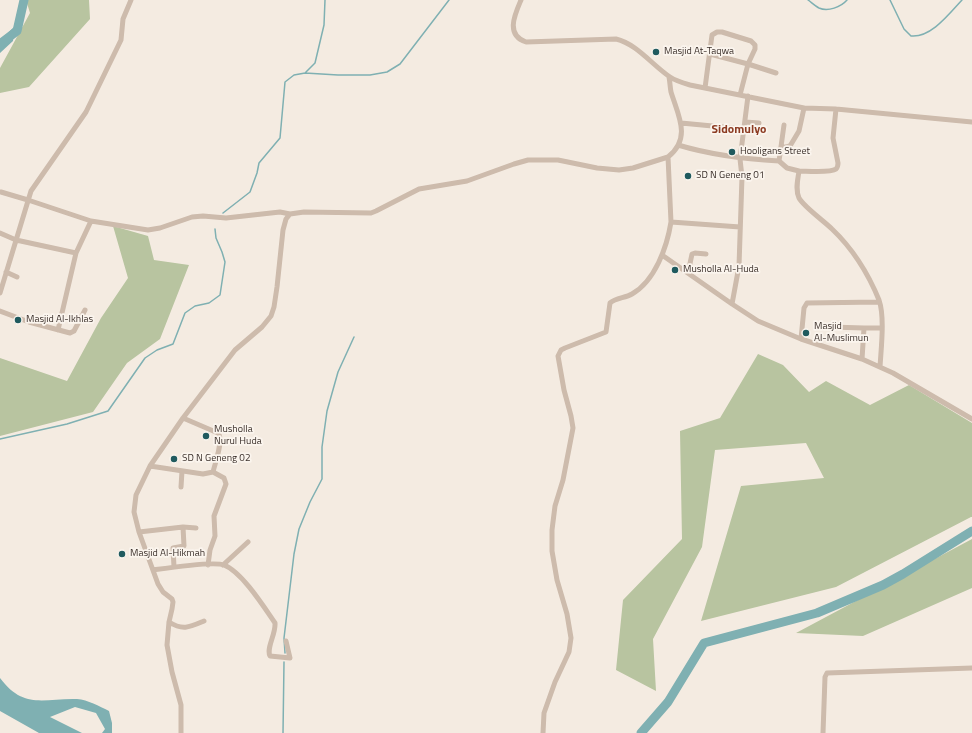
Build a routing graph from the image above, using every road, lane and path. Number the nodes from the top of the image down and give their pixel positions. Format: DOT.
graph roads {
  1 [pos="131,0"];
  2 [pos="521,0"];
  3 [pos="710,54"];
  4 [pos="748,64"];
  5 [pos="776,73"];
  6 [pos="669,77"];
  7 [pos="705,88"];
  8 [pos="740,95"];
  9 [pos="748,96"];
  10 [pos="804,108"];
  11 [pos="836,109"];
  12 [pos="744,122"];
  13 [pos="972,122"];
  14 [pos="681,123"];
  15 [pos="759,123"];
  16 [pos="784,125"];
  17 [pos="744,129"];
  18 [pos="678,145"];
  19 [pos="781,148"];
  20 [pos="668,157"];
  21 [pos="740,158"];
  22 [pos="779,161"];
  23 [pos="799,171"];
  24 [pos="0,193"];
  25 [pos="28,200"];
  26 [pos="290,214"];
  27 [pos="91,221"];
  28 [pos="671,222"];
  29 [pos="740,227"];
  30 [pos="0,233"];
  31 [pos="16,240"];
  32 [pos="76,253"];
  33 [pos="706,254"];
  34 [pos="662,255"];
  35 [pos="6,272"];
  36 [pos="688,273"];
  37 [pos="17,277"];
  38 [pos="0,293"];
  39 [pos="880,302"];
  40 [pos="732,304"];
  41 [pos="85,310"];
  42 [pos="0,311"];
  43 [pos="830,328"];
  44 [pos="864,328"];
  45 [pos="882,328"];
  46 [pos="58,330"];
  47 [pos="801,339"];
  48 [pos="862,359"];
  49 [pos="880,367"];
  50 [pos="183,418"];
  51 [pos="972,419"];
  52 [pos="150,466"];
  53 [pos="182,471"];
  54 [pos="213,472"];
  55 [pos="181,487"];
  56 [pos="183,527"];
  57 [pos="196,528"];
  58 [pos="139,532"];
  59 [pos="248,542"];
  60 [pos="208,565"];
  61 [pos="223,565"];
  62 [pos="174,568"];
  63 [pos="153,570"];
  64 [pos="204,620"];
  65 [pos="169,622"];
  66 [pos="286,641"];
  67 [pos="972,668"];
  68 [pos="181,733"];
  69 [pos="542,733"];
  70 [pos="823,733"];
  1 -- 25 [label="street"];
  2 -- 6 [label="street"];
  3 -- 4 [label="street"];
  3 -- 4 [label="street"];
  3 -- 7 [label="street"];
  4 -- 5 [label="street"];
  4 -- 8 [label="street"];
  6 -- 7 [label="street"];
  6 -- 14 [label="street"];
  7 -- 8 [label="street"];
  8 -- 9 [label="street"];
  9 -- 10 [label="street"];
  9 -- 12 [label="street"];
  10 -- 11 [label="street"];
  10 -- 19 [label="street"];
  11 -- 13 [label="street"];
  11 -- 23 [label="street"];
  12 -- 15 [label="street"];
  12 -- 17 [label="street"];
  14 -- 17 [label="street"];
  14 -- 18 [label="street"];
  16 -- 19 [label="street"];
  17 -- 21 [label="street"];
  18 -- 20 [label="street"];
  18 -- 21 [label="street"];
  19 -- 22 [label="street"];
  20 -- 26 [label="street"];
  20 -- 28 [label="street"];
  21 -- 22 [label="street"];
  21 -- 29 [label="street"];
  22 -- 23 [label="street"];
  23 -- 39 [label="street"];
  24 -- 25 [label="street"];
  25 -- 27 [label="street"];
  25 -- 31 [label="street"];
  26 -- 27 [label="street"];
  26 -- 50 [label="street"];
  27 -- 32 [label="street"];
  28 -- 29 [label="street"];
  28 -- 34 [label="street"];
  29 -- 40 [label="street"];
  30 -- 31 [label="street"];
  31 -- 32 [label="street"];
  31 -- 35 [label="street"];
  32 -- 46 [label="street"];
  33 -- 36 [label="street"];
  34 -- 36 [label="street"];
  34 -- 69 [label="street"];
  35 -- 37 [label="street"];
  35 -- 38 [label="street"];
  36 -- 40 [label="street"];
  39 -- 45 [label="street"];
  39 -- 47 [label="street"];
  40 -- 47 [label="street"];
  41 -- 46 [label="street"];
  42 -- 46 [label="street"];
  43 -- 44 [label="street"];
  44 -- 45 [label="street"];
  44 -- 48 [label="street"];
  45 -- 49 [label="street"];
  47 -- 48 [label="street"];
  48 -- 49 [label="street"];
  49 -- 51 [label="street"];
  50 -- 52 [label="street"];
  50 -- 54 [label="street"];
  52 -- 53 [label="street"];
  52 -- 58 [label="street"];
  53 -- 54 [label="street"];
  53 -- 55 [label="street"];
  54 -- 60 [label="street"];
  56 -- 57 [label="street"];
  56 -- 58 [label="street"];
  56 -- 62 [label="street"];
  58 -- 63 [label="street"];
  59 -- 61 [label="street"];
  60 -- 61 [label="street"];
  60 -- 62 [label="street"];
  61 -- 66 [label="street"];
  62 -- 63 [label="street"];
  63 -- 65 [label="street"];
  64 -- 65 [label="street"];
  65 -- 68 [label="street"];
  67 -- 70 [label="street"];
}
